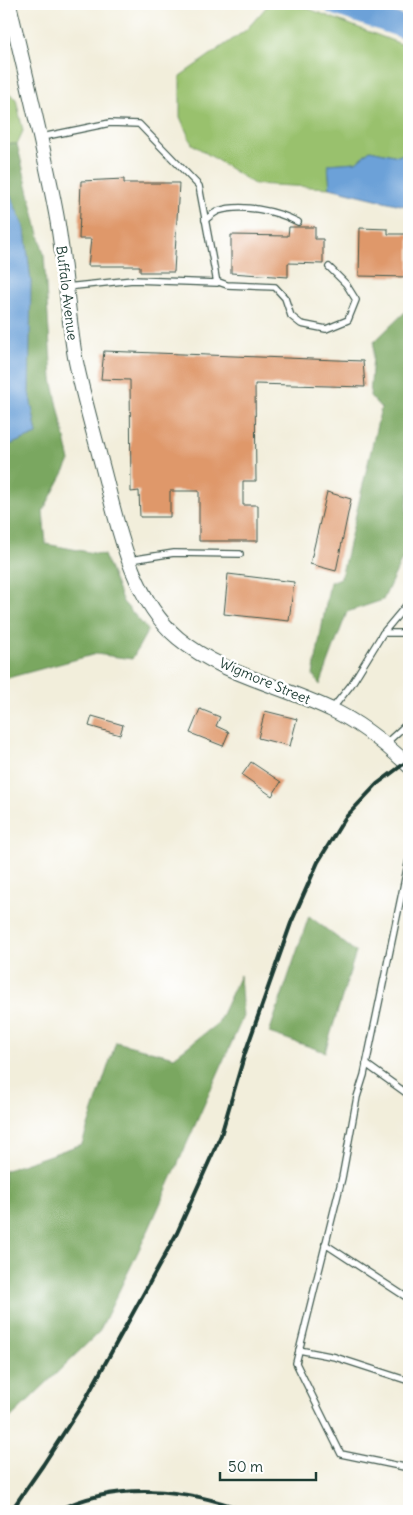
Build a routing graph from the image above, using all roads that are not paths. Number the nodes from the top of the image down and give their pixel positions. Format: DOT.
graph roads {
  1 [pos="9,4"];
  2 [pos="40,138"];
  3 [pos="205,220"];
  4 [pos="298,222"];
  5 [pos="329,267"];
  6 [pos="216,281"];
  7 [pos="66,287"];
  8 [pos="240,554"];
  9 [pos="130,560"];
  10 [pos="137,580"];
  11 [pos="409,602"];
  12 [pos="383,633"];
  13 [pos="409,633"];
  14 [pos="332,709"];
  15 [pos="409,722"];
  16 [pos="384,745"];
  17 [pos="409,766"];
  18 [pos="409,859"];
  19 [pos="366,1064"];
  20 [pos="409,1095"];
  21 [pos="325,1244"];
  22 [pos="409,1299"];
  23 [pos="299,1350"];
  24 [pos="409,1381"];
  25 [pos="409,1468"];
  1 -- 2 [label="street, Buffalo Avenue"];
  2 -- 3 [label="lane"];
  2 -- 7 [label="street, Buffalo Avenue"];
  3 -- 4 [label="lane"];
  3 -- 6 [label="lane"];
  5 -- 6 [label="lane"];
  6 -- 7 [label="lane"];
  7 -- 9 [label="street, Buffalo Avenue"];
  8 -- 9 [label="lane"];
  9 -- 10 [label="street, Buffalo Avenue"];
  10 -- 14 [label="street, Wigmore Street"];
  11 -- 12 [label="lane"];
  12 -- 13 [label="lane"];
  12 -- 14 [label="lane"];
  14 -- 16 [label="street, Wigmore Street"];
  15 -- 16 [label="lane"];
  16 -- 17 [label="street, Wigmore Street"];
  18 -- 19 [label="lane"];
  19 -- 20 [label="lane"];
  19 -- 21 [label="lane"];
  21 -- 22 [label="lane"];
  21 -- 23 [label="lane"];
  23 -- 24 [label="lane"];
  23 -- 25 [label="lane"];
}
